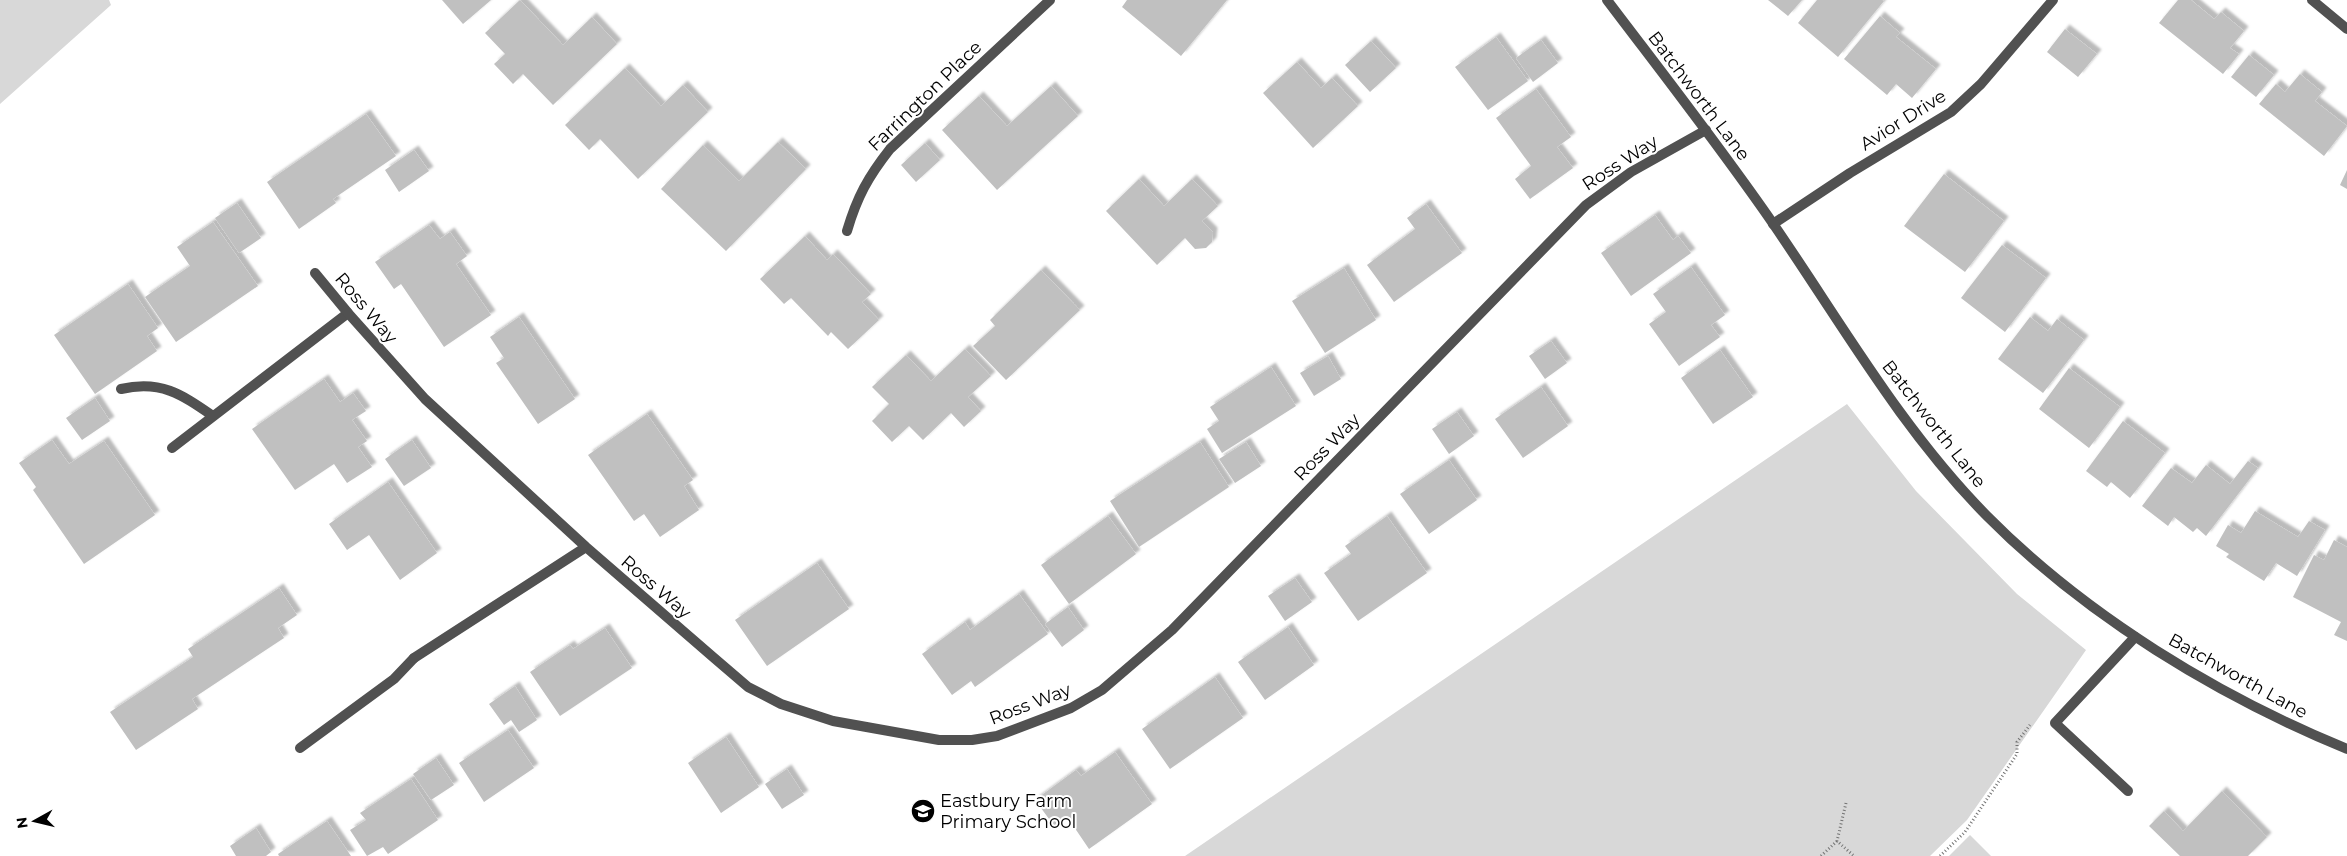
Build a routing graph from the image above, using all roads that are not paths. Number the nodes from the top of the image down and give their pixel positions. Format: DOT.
graph roads {
  1 [pos="1050,0"];
  2 [pos="1607,0"];
  3 [pos="2053,0"];
  4 [pos="2312,0"];
  5 [pos="2347,29"];
  6 [pos="1706,130"];
  7 [pos="1773,224"];
  8 [pos="847,231"];
  9 [pos="315,273"];
  10 [pos="348,313"];
  11 [pos="122,389"];
  12 [pos="213,416"];
  13 [pos="172,448"];
  14 [pos="586,547"];
  15 [pos="2135,637"];
  16 [pos="300,748"];
  17 [pos="2347,750"];
  18 [pos="2128,791"];
  1 -- 8 [label="street, Farrington Place"];
  2 -- 6 [label="street, Batchworth Lane"];
  3 -- 7 [label="street, Avior Drive"];
  4 -- 5 [label="street"];
  6 -- 7 [label="street, Batchworth Lane"];
  6 -- 14 [label="street, Ross Way"];
  7 -- 15 [label="street, Batchworth Lane"];
  9 -- 10 [label="street, Ross Way"];
  10 -- 12 [label="street"];
  10 -- 14 [label="street, Ross Way"];
  11 -- 12 [label="street"];
  12 -- 13 [label="street"];
  14 -- 16 [label="street"];
  15 -- 17 [label="street, Batchworth Lane"];
  15 -- 18 [label="street"];
}
